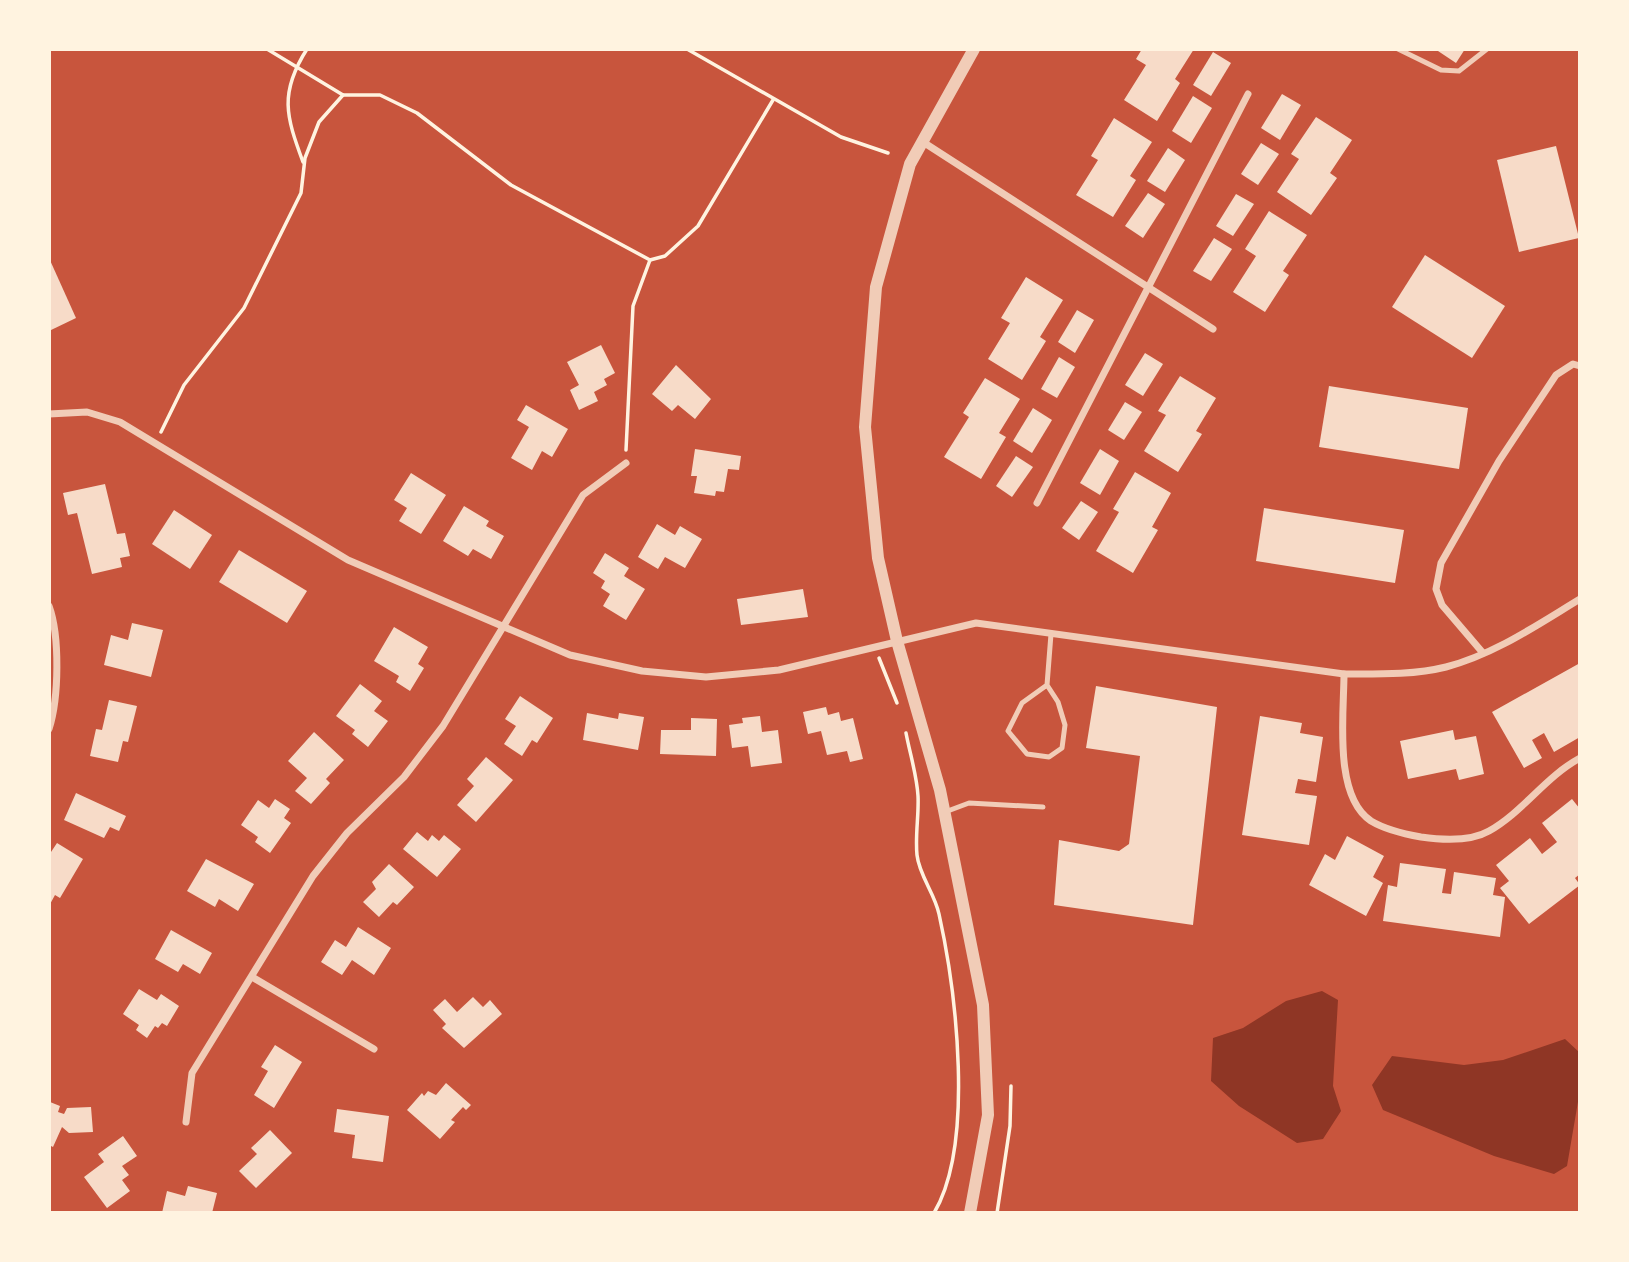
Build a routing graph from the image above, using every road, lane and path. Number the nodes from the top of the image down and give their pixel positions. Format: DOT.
graph roads {
  1 [pos="267,49"];
  2 [pos="307,49"];
  3 [pos="687,49"];
  4 [pos="974,49"];
  5 [pos="1398,49"];
  6 [pos="1488,49"];
  7 [pos="296,67"];
  8 [pos="1248,94"];
  9 [pos="343,95"];
  10 [pos="773,100"];
  11 [pos="923,142"];
  12 [pos="888,153"];
  13 [pos="304,164"];
  14 [pos="650,260"];
  15 [pos="1148,287"];
  16 [pos="1213,329"];
  17 [pos="1580,366"];
  18 [pos="49,414"];
  19 [pos="156,442"];
  20 [pos="626,463"];
  21 [pos="1037,503"];
  22 [pos="1580,599"];
  23 [pos="49,606"];
  24 [pos="500,627"];
  25 [pos="1051,634"];
  26 [pos="897,641"];
  27 [pos="874,646"];
  28 [pos="1483,653"];
  29 [pos="1344,674"];
  30 [pos="1046,685"];
  31 [pos="897,705"];
  32 [pos="49,729"];
  33 [pos="905,730"];
  34 [pos="1580,758"];
  35 [pos="1043,807"];
  36 [pos="944,812"];
  37 [pos="252,977"];
  38 [pos="374,1049"];
  39 [pos="1011,1086"];
  40 [pos="186,1122"];
  41 [pos="934,1213"];
  42 [pos="970,1213"];
  43 [pos="997,1213"];
  1 -- 7 [label="path"];
  2 -- 7 [label="path"];
  3 -- 10 [label="path"];
  4 -- 11 [label="street"];
  5 -- 6 [label="lane"];
  7 -- 9 [label="path"];
  7 -- 13 [label="path"];
  8 -- 15 [label="street"];
  9 -- 13 [label="path"];
  9 -- 14 [label="path"];
  10 -- 12 [label="path"];
  10 -- 14 [label="path"];
  11 -- 15 [label="street"];
  11 -- 26 [label="street"];
  13 -- 19 [label="path"];
  14 -- 20 [label="path"];
  15 -- 16 [label="street"];
  15 -- 21 [label="street"];
  17 -- 28 [label="street"];
  18 -- 19 [label="street"];
  19 -- 24 [label="street"];
  20 -- 24 [label="street"];
  22 -- 28 [label="street"];
  23 -- 32 [label="street"];
  24 -- 27 [label="street"];
  24 -- 37 [label="street"];
  25 -- 26 [label="street"];
  25 -- 29 [label="street"];
  25 -- 30 [label="lane"];
  26 -- 27 [label="street"];
  26 -- 36 [label="street"];
  27 -- 31 [label="path"];
  28 -- 29 [label="street"];
  29 -- 34 [label="street"];
  30 -- 30 [label="lane"];
  33 -- 41 [label="path"];
  35 -- 36 [label="lane"];
  36 -- 42 [label="street"];
  37 -- 38 [label="street"];
  37 -- 40 [label="street"];
  39 -- 43 [label="path"];
}
